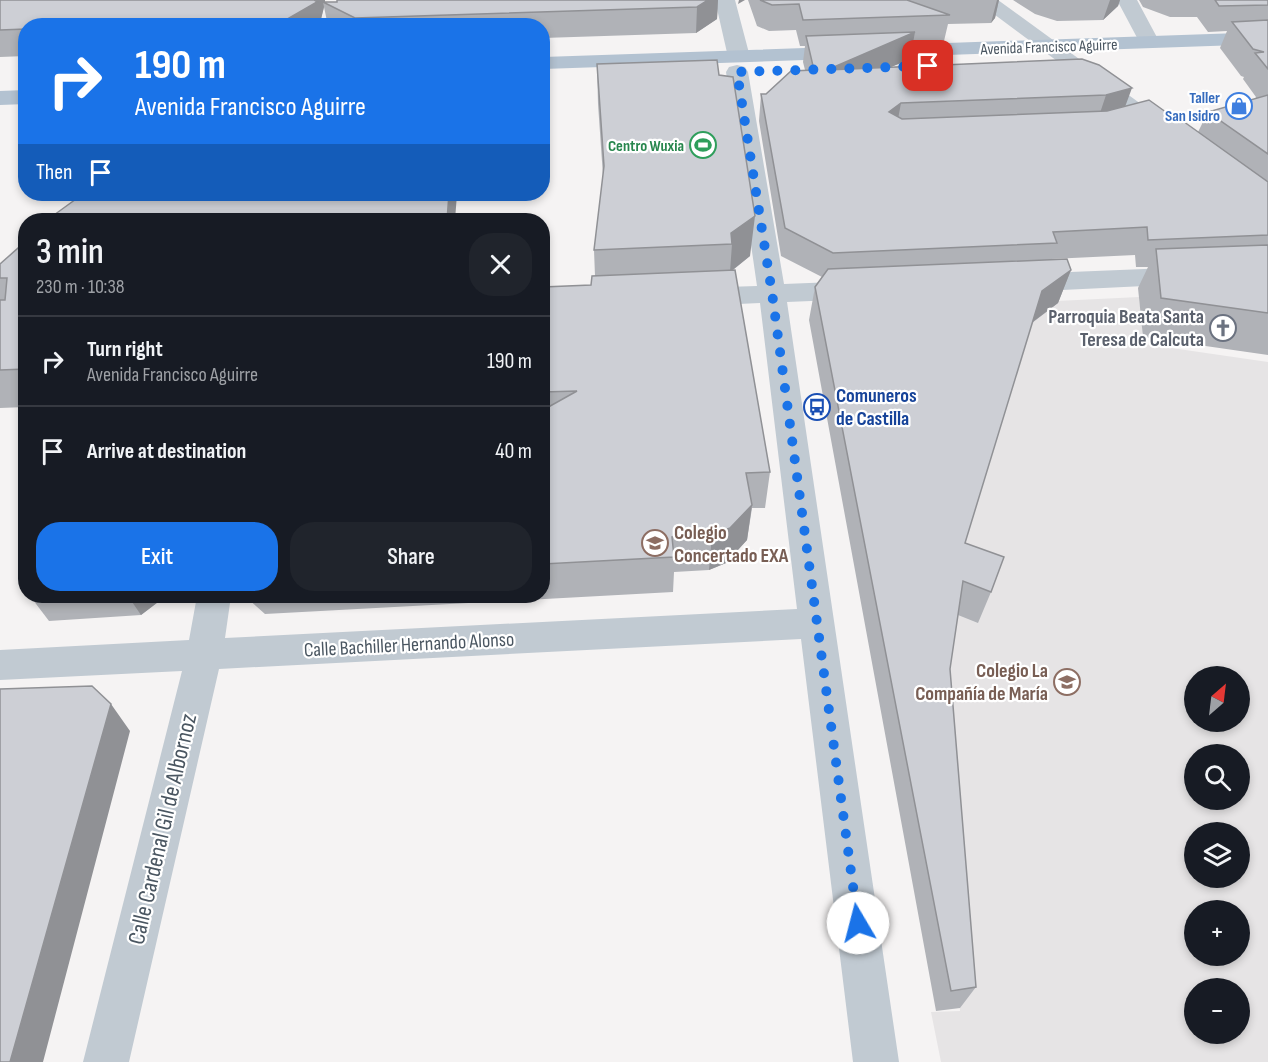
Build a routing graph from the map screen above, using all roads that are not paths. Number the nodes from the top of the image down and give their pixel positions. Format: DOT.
graph roads {
  1 [pos="725,0"];
  2 [pos="986,0"];
  3 [pos="1128,0"];
  4 [pos="1268,38"];
  5 [pos="1149,43"];
  6 [pos="1048,45"];
  7 [pos="1268,55"];
  8 [pos="550,63"];
  9 [pos="1072,63"];
  10 [pos="738,64"];
  11 [pos="550,78"];
  12 [pos="18,81"];
  13 [pos="0,82"];
  14 [pos="18,97"];
  15 [pos="0,98"];
  16 [pos="1184,145"];
  17 [pos="1268,273"];
  18 [pos="996,284"];
  19 [pos="878,289"];
  20 [pos="772,293"];
  21 [pos="669,298"];
  22 [pos="213,603"];
  23 [pos="818,623"];
  24 [pos="204,654"];
  25 [pos="0,665"];
  26 [pos="106,1062"];
  27 [pos="876,1062"];
  1 -- 10 [label="street"];
  2 -- 6 [label="street"];
  3 -- 5 [label="street"];
  4 -- 5 [label="main road, Avenida Francisco Aguirre"];
  5 -- 6 [label="main road, Avenida Francisco Aguirre"];
  6 -- 9 [label="street"];
  6 -- 10 [label="main road, Avenida Francisco Aguirre"];
  7 -- 9 [label="main road, Avenida Francisco Aguirre"];
  8 -- 10 [label="main road, Avenida Francisco Aguirre"];
  9 -- 10 [label="main road, Avenida Francisco Aguirre"];
  9 -- 16 [label="street"];
  10 -- 11 [label="main road, Avenida Francisco Aguirre"];
  10 -- 20 [label="street"];
  12 -- 13 [label="main road"];
  14 -- 15 [label="main road"];
  17 -- 18 [label="street"];
  19 -- 20 [label="street"];
  20 -- 21 [label="street"];
  20 -- 23 [label="street"];
  22 -- 24 [label="street, Calle Cardenal Gil de Albornoz"];
  23 -- 24 [label="street, Calle Bachiller Hernando Alonso"];
  23 -- 27 [label="street"];
  24 -- 25 [label="street, Calle Bachiller Hernando Alonso"];
  24 -- 26 [label="street, Calle Cardenal Gil de Albornoz"];
}
